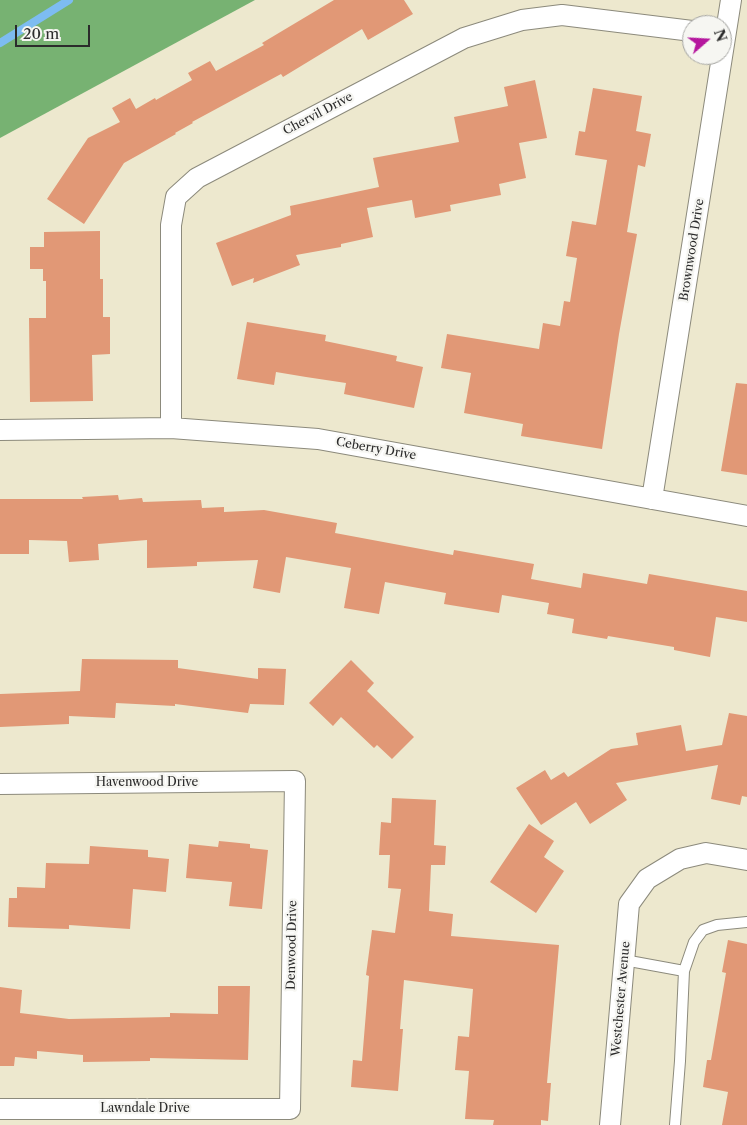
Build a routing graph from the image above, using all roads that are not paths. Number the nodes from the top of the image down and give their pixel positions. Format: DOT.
graph roads {
  1 [pos="731,0"];
  2 [pos="728,15"];
  3 [pos="682,30"];
  4 [pos="719,65"];
  5 [pos="171,428"];
  6 [pos="0,430"];
  7 [pos="652,499"];
  8 [pos="747,516"];
  9 [pos="295,782"];
  10 [pos="0,784"];
  11 [pos="747,860"];
  12 [pos="747,922"];
  13 [pos="624,960"];
  14 [pos="684,971"];
  15 [pos="0,1109"];
  16 [pos="290,1109"];
  17 [pos="610,1125"];
  18 [pos="674,1125"];
  1 -- 2 [label="street, Brownwood Drive"];
  3 -- 5 [label="street, Chervil Drive"];
  4 -- 7 [label="street, Brownwood Drive"];
  5 -- 6 [label="street, Ceberry Drive"];
  5 -- 7 [label="street, Ceberry Drive"];
  7 -- 8 [label="street, Ceberry Drive"];
  9 -- 10 [label="street, Havenwood Drive"];
  9 -- 16 [label="street, Denwood Drive"];
  11 -- 13 [label="street, Westchester Avenue"];
  12 -- 14 [label="lane"];
  13 -- 14 [label="lane"];
  13 -- 17 [label="street, Westchester Avenue"];
  14 -- 18 [label="lane"];
  15 -- 16 [label="street, Lawndale Drive"];
}
